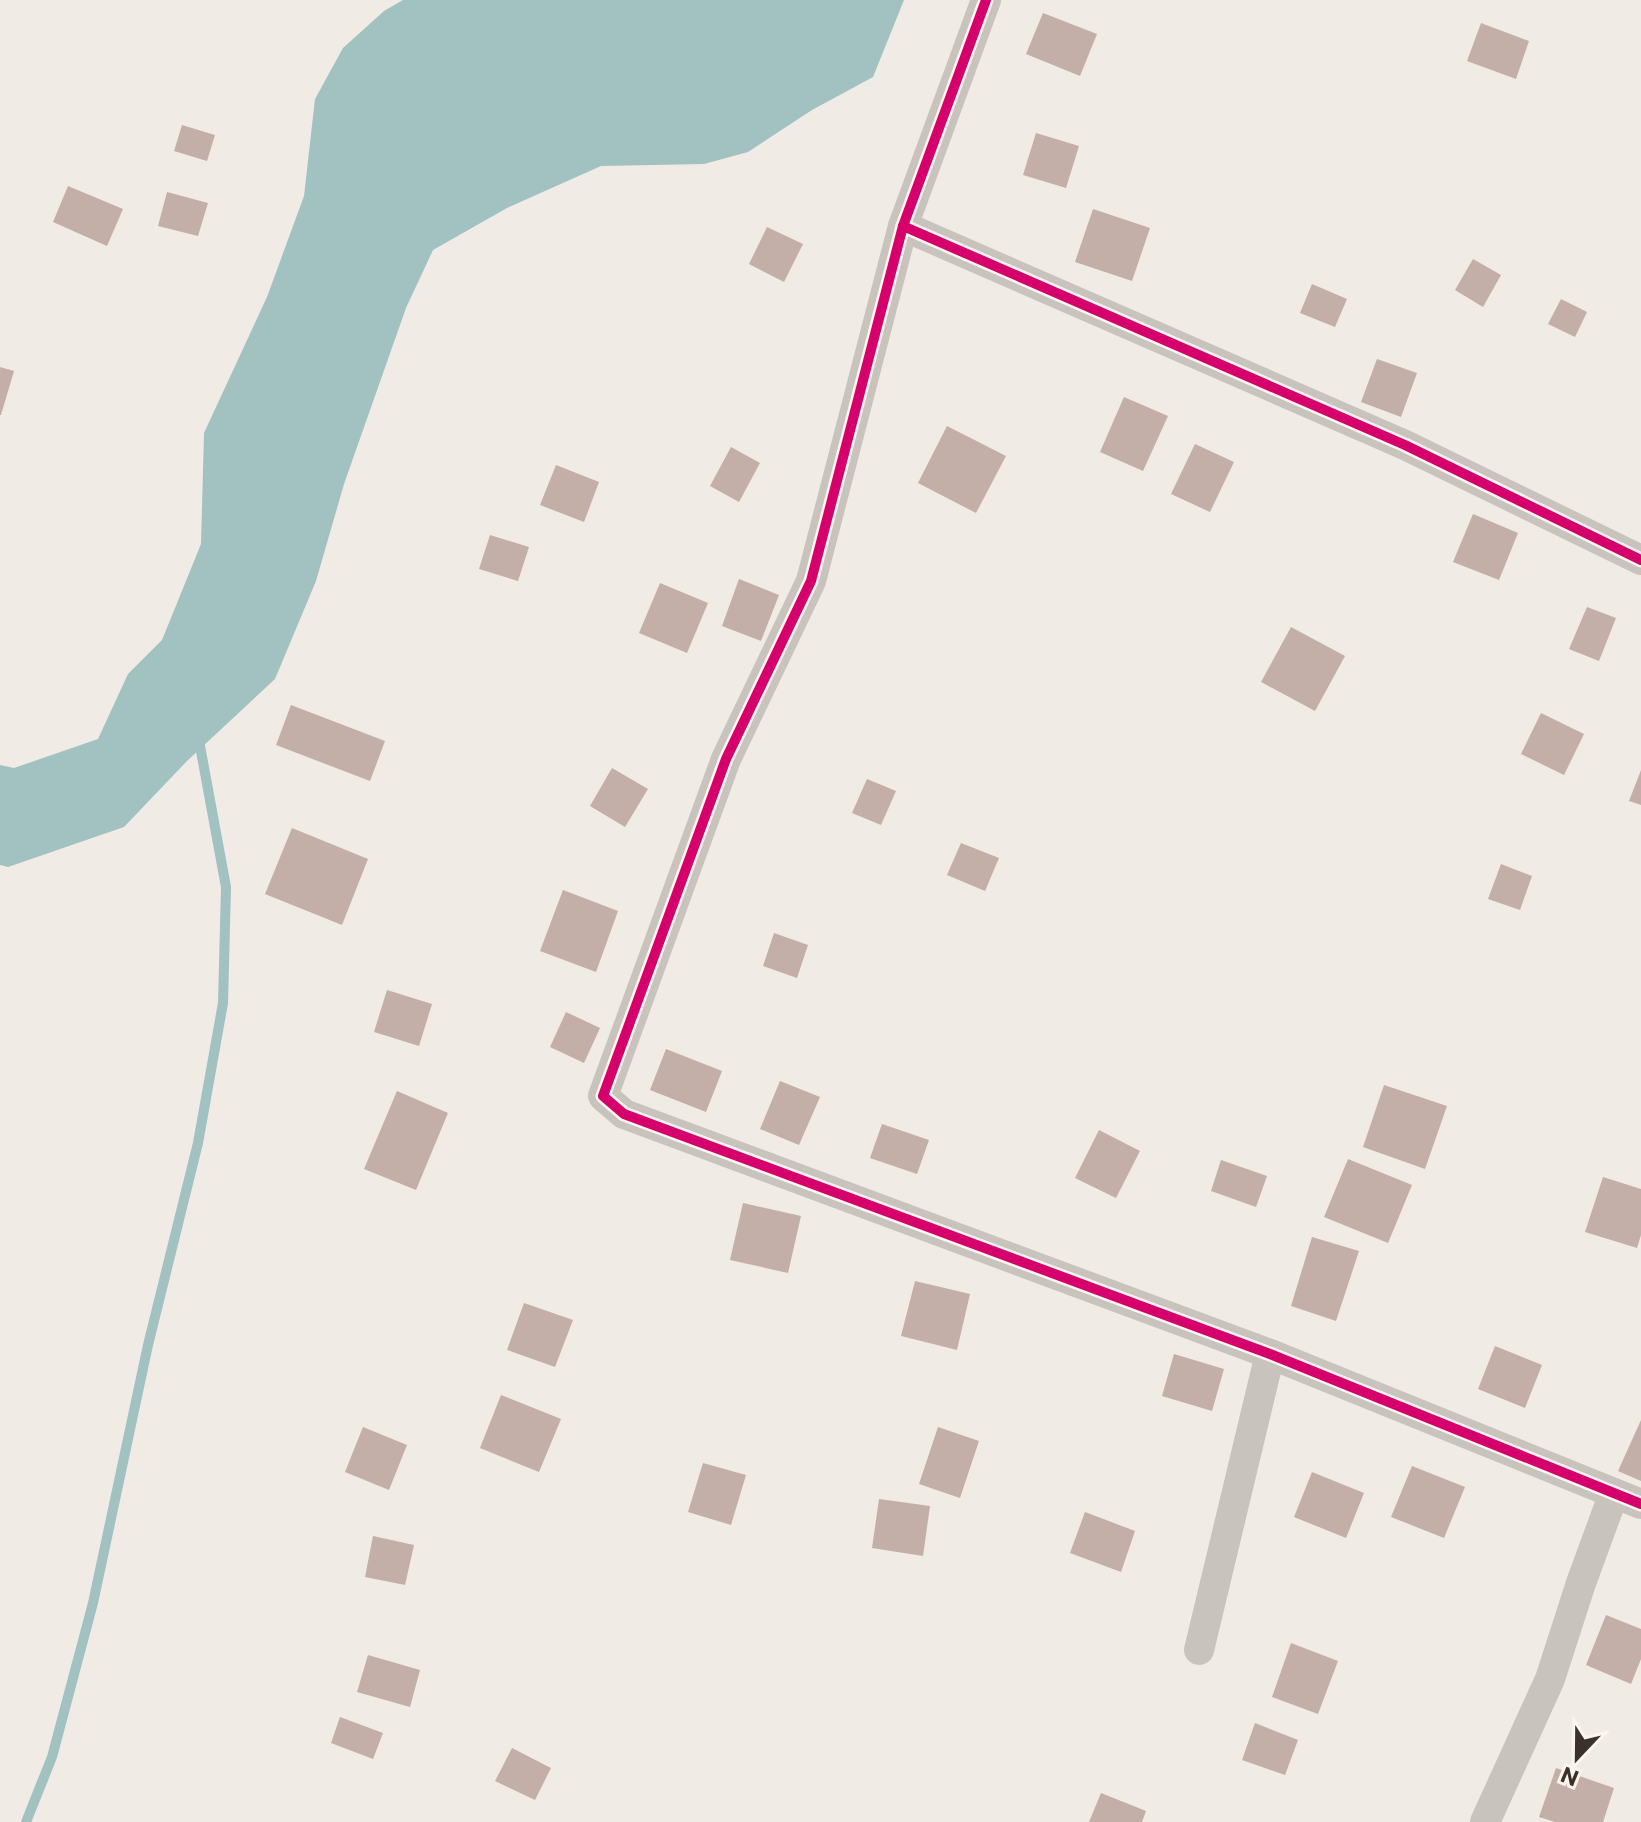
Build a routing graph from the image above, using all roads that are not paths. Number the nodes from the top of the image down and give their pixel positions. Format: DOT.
graph roads {
  1 [pos="986,0"];
  2 [pos="903,226"];
  3 [pos="1641,560"];
  4 [pos="1270,1354"];
  5 [pos="1628,1498"];
  6 [pos="1199,1650"];
  7 [pos="1485,1822"];
  1 -- 2 [label="street"];
  2 -- 3 [label="street"];
  2 -- 4 [label="street"];
  4 -- 5 [label="street"];
  4 -- 6 [label="street"];
  5 -- 7 [label="street"];
}
